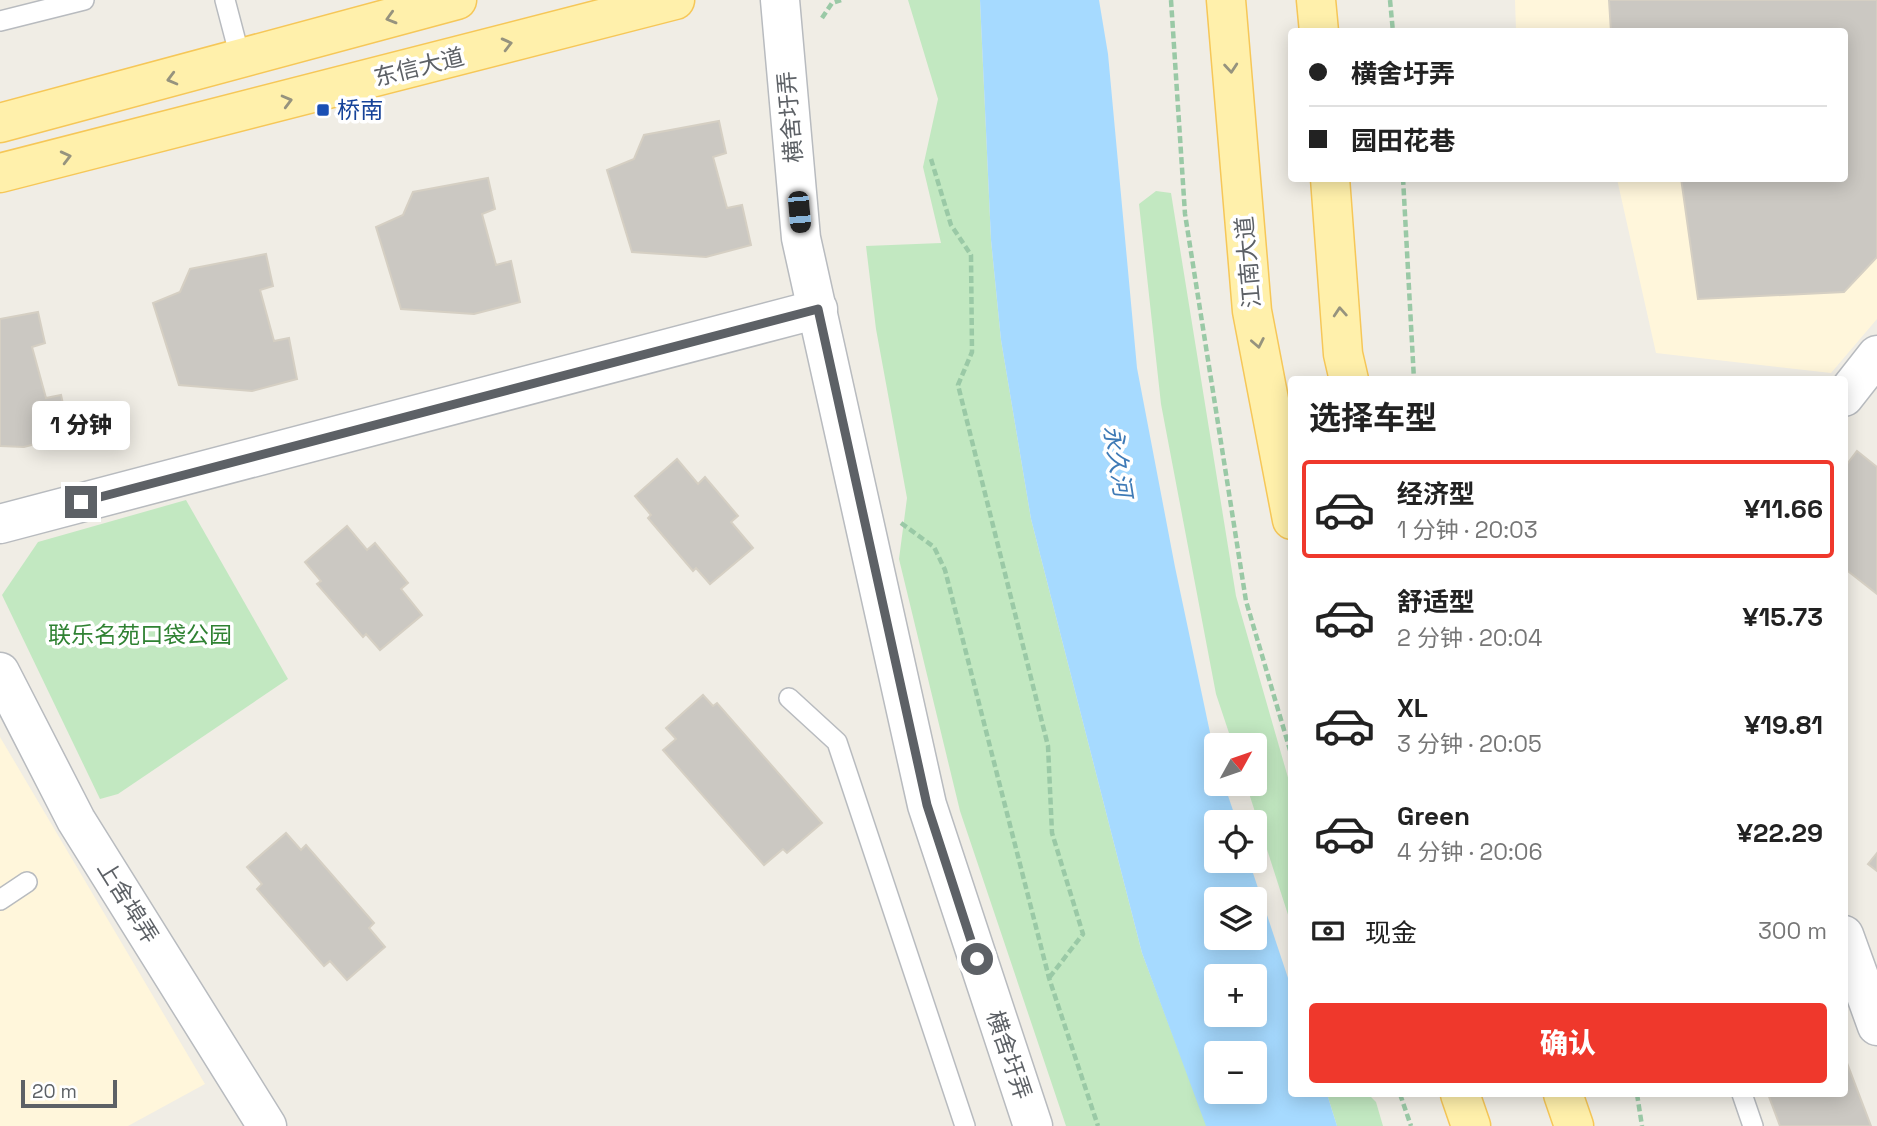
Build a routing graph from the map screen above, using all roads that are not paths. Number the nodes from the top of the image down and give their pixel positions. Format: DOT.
graph roads {
  1 [pos="84,0"];
  2 [pos="225,0"];
  3 [pos="457,0"];
  4 [pos="675,0"];
  5 [pos="780,0"];
  6 [pos="1226,0"];
  7 [pos="1316,0"];
  8 [pos="0,21"];
  9 [pos="1319,28"];
  10 [pos="240,61"];
  11 [pos="0,123"];
  12 [pos="0,173"];
  13 [pos="1330,182"];
  14 [pos="818,309"];
  15 [pos="1877,355"];
  16 [pos="1348,376"];
  17 [pos="1848,392"];
  18 [pos="1288,499"];
  19 [pos="0,524"];
  20 [pos="0,672"];
  21 [pos="789,698"];
  22 [pos="27,882"];
  23 [pos="0,900"];
  24 [pos="1848,945"];
  25 [pos="1877,1026"];
  26 [pos="1461,1097"];
  27 [pos="1564,1097"];
  28 [pos="1743,1097"];
  29 [pos="267,1126"];
  30 [pos="965,1126"];
  31 [pos="1033,1126"];
  32 [pos="1471,1126"];
  33 [pos="1574,1126"];
  34 [pos="1753,1126"];
  1 -- 8 [label="lane"];
  2 -- 10 [label="lane"];
  3 -- 10 [label="main road, one-way"];
  12 -- 4 [label="main road, 东信大道, one-way"];
  5 -- 14 [label="street, 横舍圩弄"];
  6 -- 18 [label="main road, 江南大道, one-way"];
  7 -- 9 [label="main road"];
  10 -- 11 [label="main road, one-way"];
  16 -- 13 [label="main road, one-way"];
  14 -- 19 [label="street"];
  14 -- 31 [label="street, 横舍圩弄"];
  15 -- 17 [label="street"];
  20 -- 29 [label="street, 上舍埠弄"];
  21 -- 30 [label="lane"];
  22 -- 23 [label="lane"];
  24 -- 25 [label="street"];
  26 -- 32 [label="main road"];
  27 -- 33 [label="main road"];
  28 -- 34 [label="lane"];
}
